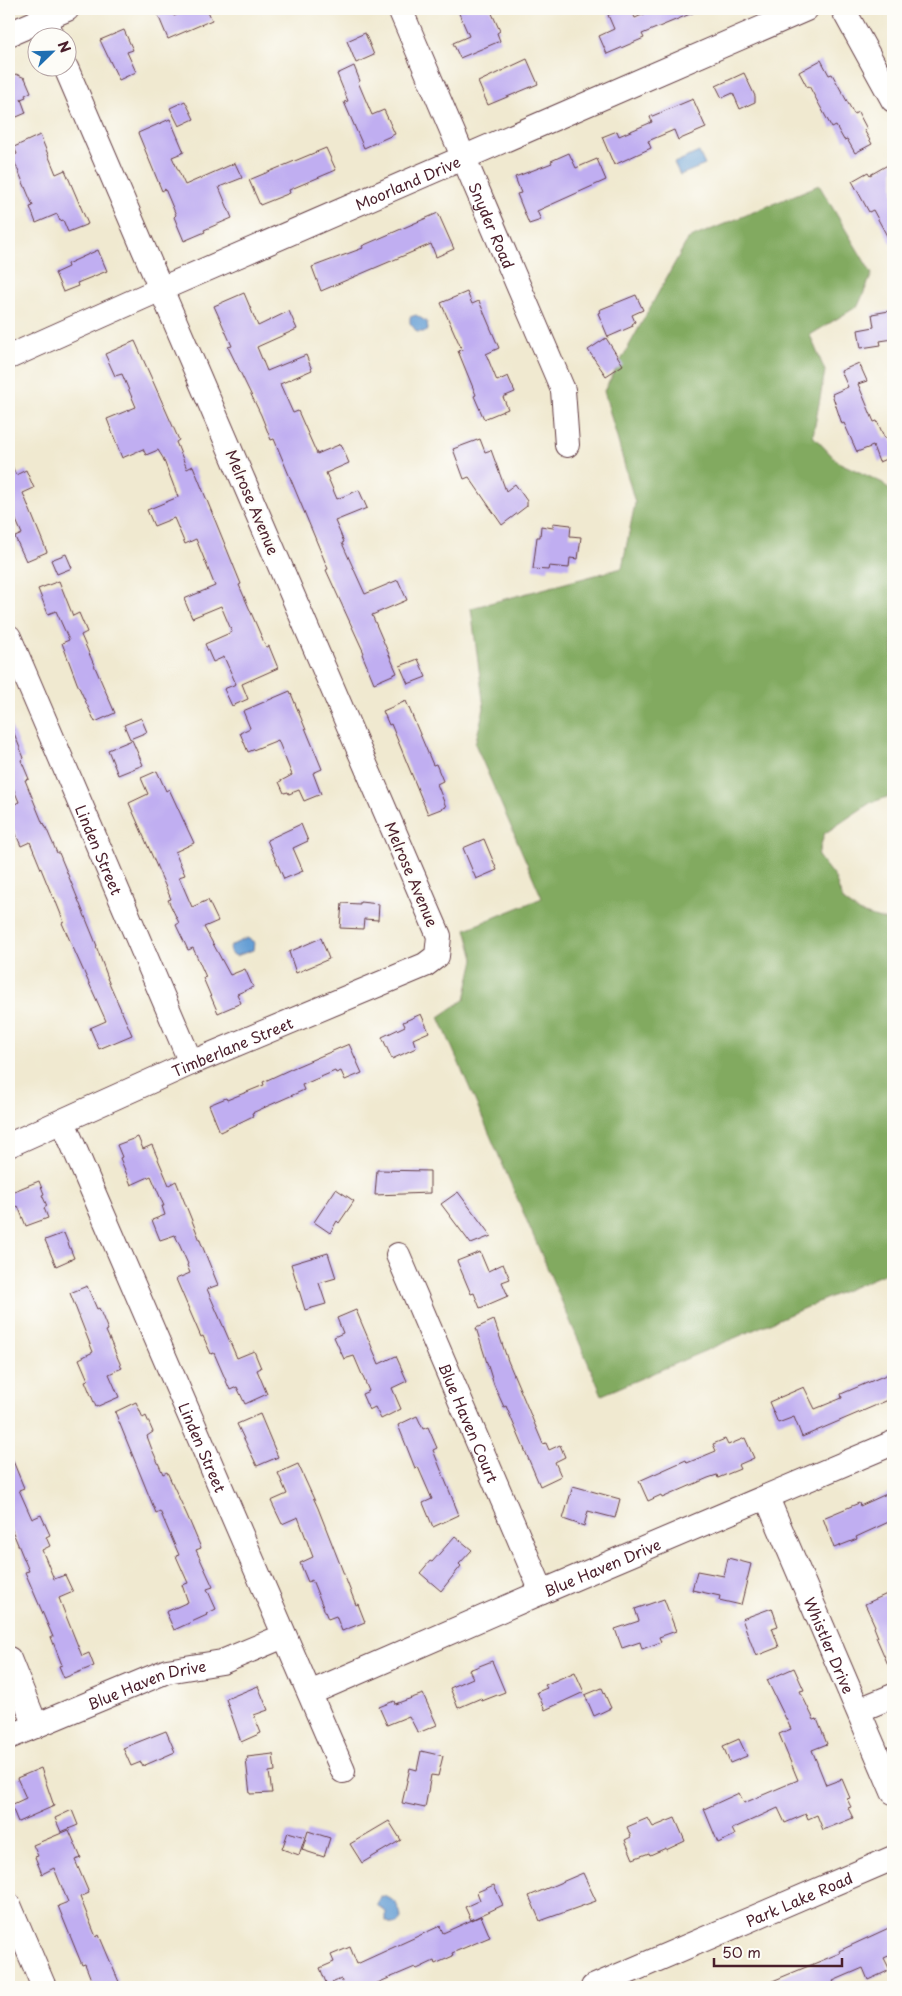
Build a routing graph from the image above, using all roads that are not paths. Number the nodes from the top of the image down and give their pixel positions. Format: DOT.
graph roads {
  1 [pos="67,9"];
  2 [pos="400,9"];
  3 [pos="806,9"];
  4 [pos="843,9"];
  5 [pos="762,17"];
  6 [pos="47,22"];
  7 [pos="9,34"];
  8 [pos="70,78"];
  9 [pos="893,100"];
  10 [pos="464,158"];
  11 [pos="161,288"];
  12 [pos="9,357"];
  13 [pos="567,445"];
  14 [pos="9,638"];
  15 [pos="439,936"];
  16 [pos="191,1063"];
  17 [pos="63,1122"];
  18 [pos="9,1145"];
  19 [pos="398,1255"];
  20 [pos="893,1443"];
  21 [pos="767,1498"];
  22 [pos="542,1592"];
  23 [pos="284,1636"];
  24 [pos="9,1659"];
  25 [pos="310,1693"];
  26 [pos="893,1696"];
  27 [pos="858,1710"];
  28 [pos="36,1726"];
  29 [pos="9,1737"];
  30 [pos="342,1771"];
  31 [pos="893,1792"];
  32 [pos="893,1858"];
  33 [pos="9,1905"];
  34 [pos="44,1987"];
  35 [pos="593,1987"];
  1 -- 6 [label="street"];
  2 -- 10 [label="street, Snyder Road"];
  3 -- 5 [label="street, Moorland Drive"];
  4 -- 9 [label="street"];
  5 -- 10 [label="street, Moorland Drive"];
  6 -- 7 [label="street"];
  8 -- 11 [label="street, Melrose Avenue"];
  10 -- 11 [label="street, Moorland Drive"];
  10 -- 13 [label="street, Snyder Road"];
  11 -- 12 [label="street, Moorland Drive"];
  11 -- 15 [label="street, Melrose Avenue"];
  14 -- 16 [label="street, Linden Street"];
  15 -- 16 [label="street, Timberlane Street"];
  16 -- 17 [label="street, Timberlane Street"];
  17 -- 18 [label="street, Timberlane Street"];
  17 -- 23 [label="street, Linden Street"];
  19 -- 22 [label="street, Blue Haven Court"];
  20 -- 21 [label="street, Blue Haven Drive"];
  21 -- 22 [label="street, Blue Haven Drive"];
  21 -- 27 [label="street, Whistler Drive"];
  22 -- 25 [label="street, Blue Haven Drive"];
  23 -- 25 [label="street, Linden Street"];
  23 -- 28 [label="street, Blue Haven Drive"];
  24 -- 28 [label="street"];
  25 -- 30 [label="street, Linden Street"];
  26 -- 27 [label="street"];
  27 -- 31 [label="street, Whistler Drive"];
  28 -- 29 [label="street, Blue Haven Drive"];
  32 -- 35 [label="street, Park Lake Road"];
  33 -- 34 [label="street"];
}
